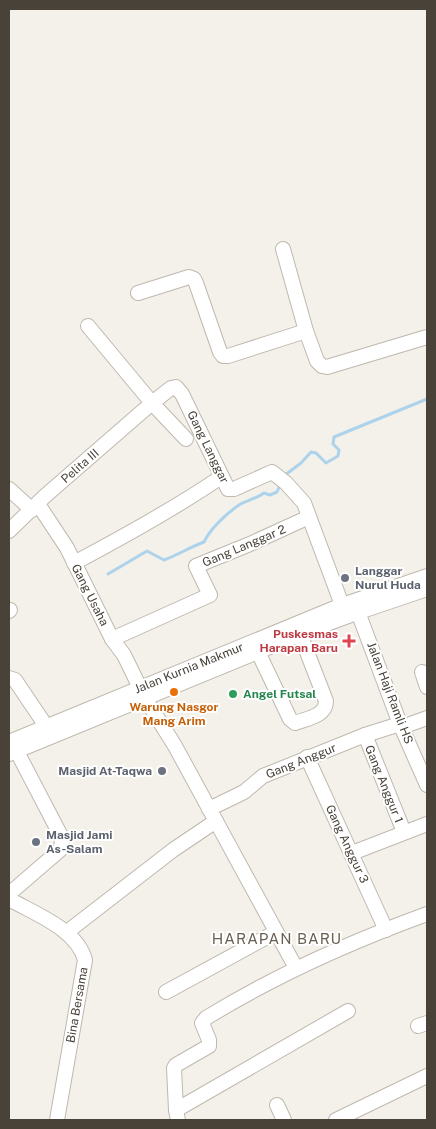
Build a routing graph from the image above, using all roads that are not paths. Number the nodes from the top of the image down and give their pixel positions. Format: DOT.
graph roads {
  1 [pos="282,249"];
  2 [pos="138,293"];
  3 [pos="88,326"];
  4 [pos="306,331"];
  5 [pos="427,337"];
  6 [pos="152,403"];
  7 [pos="186,439"];
  8 [pos="221,477"];
  9 [pos="9,489"];
  10 [pos="35,507"];
  11 [pos="309,517"];
  12 [pos="9,531"];
  13 [pos="74,563"];
  14 [pos="427,576"];
  15 [pos="427,589"];
  16 [pos="352,606"];
  17 [pos="300,634"];
  18 [pos="112,639"];
  19 [pos="258,652"];
  20 [pos="422,672"];
  21 [pos="9,678"];
  22 [pos="427,687"];
  23 [pos="143,693"];
  24 [pos="427,718"];
  25 [pos="401,725"];
  26 [pos="46,726"];
  27 [pos="365,735"];
  28 [pos="11,747"];
  29 [pos="308,757"];
  30 [pos="427,785"];
  31 [pos="212,815"];
  32 [pos="427,824"];
  33 [pos="404,832"];
  34 [pos="352,853"];
  35 [pos="9,894"];
  36 [pos="9,899"];
  37 [pos="427,914"];
  38 [pos="386,930"];
  39 [pos="67,932"];
  40 [pos="276,932"];
  41 [pos="296,968"];
  42 [pos="166,992"];
  43 [pos="348,1010"];
  44 [pos="427,1076"];
  45 [pos="277,1105"];
  46 [pos="177,1115"];
  47 [pos="57,1120"];
  48 [pos="284,1120"];
  49 [pos="336,1120"];
  1 -- 4 [label="street"];
  2 -- 4 [label="street"];
  3 -- 6 [label="street"];
  4 -- 5 [label="street"];
  6 -- 7 [label="street"];
  6 -- 8 [label="street, Gang Langgar"];
  6 -- 10 [label="street, Pelita III"];
  8 -- 11 [label="street, Gang Langgar"];
  8 -- 13 [label="street"];
  9 -- 10 [label="street, Gang Usaha"];
  10 -- 12 [label="street, Pelita III"];
  10 -- 13 [label="street, Gang Usaha"];
  11 -- 16 [label="street, Gang Langgar"];
  11 -- 18 [label="street, Gang Langgar 2"];
  13 -- 18 [label="street, Gang Usaha"];
  14 -- 16 [label="street, Jalan Kurnia Makmur"];
  15 -- 16 [label="street, Jalan Kurnia Makmur"];
  16 -- 17 [label="street, Jalan Kurnia Makmur"];
  16 -- 23 [label="street, Jalan Kurnia Makmur"];
  16 -- 25 [label="street, Jalan Haji Ramli HS"];
  17 -- 19 [label="street, Jalan Kurnia Makmur"];
  17 -- 19 [label="street"];
  18 -- 23 [label="street, Gang Usaha"];
  19 -- 23 [label="street, Jalan Kurnia Makmur"];
  20 -- 22 [label="street"];
  21 -- 26 [label="street"];
  23 -- 26 [label="street, Jalan Kurnia Makmur"];
  23 -- 28 [label="street, Jalan Kurnia Makmur"];
  23 -- 31 [label="street, Gang Usaha"];
  24 -- 25 [label="street, Gang Anggur"];
  25 -- 27 [label="street, Gang Anggur"];
  25 -- 30 [label="street, Jalan Haji Ramli HS"];
  26 -- 28 [label="street, Jalan Kurnia Makmur"];
  27 -- 29 [label="street, Gang Anggur"];
  27 -- 33 [label="street, Gang Anggur 1"];
  28 -- 35 [label="street"];
  29 -- 31 [label="street, Gang Anggur"];
  29 -- 34 [label="street, Gang Anggur 3"];
  31 -- 39 [label="street, Gang Anggur"];
  31 -- 40 [label="street, Gang Usaha"];
  32 -- 33 [label="street"];
  33 -- 34 [label="street"];
  34 -- 38 [label="street, Gang Anggur 3"];
  36 -- 39 [label="street, Bina Bersama"];
  37 -- 38 [label="street"];
  38 -- 41 [label="street"];
  39 -- 47 [label="street, Bina Bersama"];
  40 -- 41 [label="street, Gang Usaha"];
  40 -- 42 [label="street"];
  41 -- 46 [label="street"];
  43 -- 46 [label="street"];
  44 -- 49 [label="street"];
  45 -- 48 [label="street"];
}
